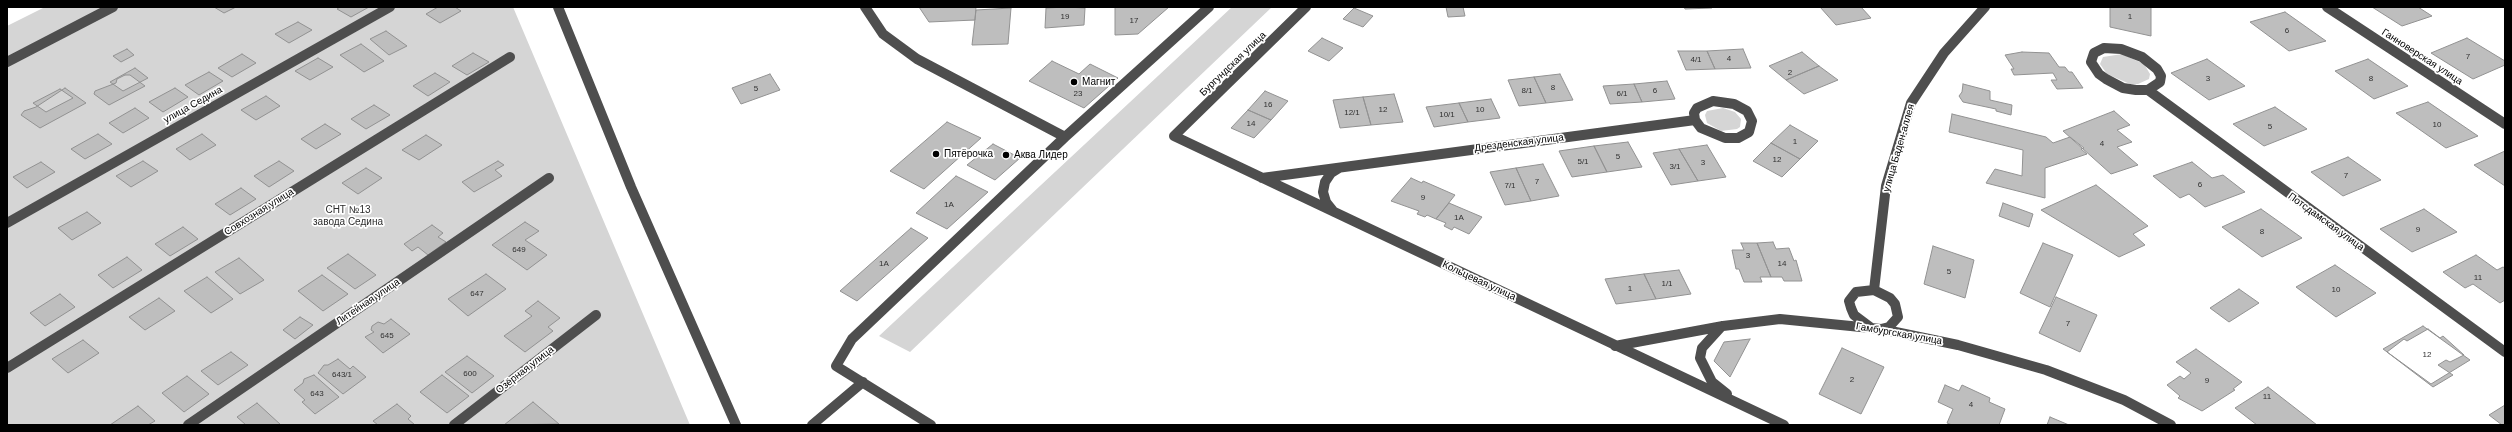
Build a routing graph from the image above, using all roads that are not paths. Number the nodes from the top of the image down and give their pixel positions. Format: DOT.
graph roads {
  1 [pos="113,7"];
  2 [pos="390,7"];
  3 [pos="558,7"];
  4 [pos="865,7"];
  5 [pos="1209,7"];
  6 [pos="1306,7"];
  7 [pos="1985,7"];
  8 [pos="2327,7"];
  9 [pos="510,57"];
  10 [pos="7,62"];
  11 [pos="2148,90"];
  12 [pos="1695,120"];
  13 [pos="2505,124"];
  14 [pos="1174,136"];
  15 [pos="1064,137"];
  16 [pos="1343,166"];
  17 [pos="548,178"];
  18 [pos="1262,178"];
  19 [pos="1336,214"];
  20 [pos="7,223"];
  21 [pos="1874,290"];
  22 [pos="596,314"];
  23 [pos="1723,326"];
  24 [pos="1876,328"];
  25 [pos="1615,346"];
  26 [pos="2505,352"];
  27 [pos="7,368"];
  28 [pos="863,382"];
  29 [pos="1740,404"];
  30 [pos="188,425"];
  31 [pos="454,425"];
  32 [pos="736,425"];
  33 [pos="812,425"];
  34 [pos="931,425"];
  35 [pos="1784,425"];
  36 [pos="2171,425"];
  1 -- 10 [label="street"];
  2 -- 20 [label="street, улица Седина"];
  3 -- 32 [label="street"];
  4 -- 15 [label="street"];
  5 -- 15 [label="street"];
  6 -- 14 [label="street, Бургундская улица"];
  7 -- 21 [label="street, улица Баден-аллея"];
  8 -- 13 [label="street, Ганноверская улица"];
  9 -- 27 [label="street, Совхозная улица"];
  11 -- 11 [label="street"];
  11 -- 26 [label="street, Потсдамская улица"];
  12 -- 12 [label="street"];
  12 -- 16 [label="street, Дрезденская улица"];
  14 -- 18 [label="street, Кольцевая улица"];
  15 -- 28 [label="street"];
  16 -- 18 [label="street, Дрезденская улица"];
  16 -- 19 [label="street"];
  17 -- 30 [label="street, Литейная улица"];
  18 -- 19 [label="street, Кольцевая улица"];
  19 -- 25 [label="street, Кольцевая улица"];
  21 -- 24 [label="street"];
  21 -- 24 [label="street"];
  22 -- 31 [label="street, Озёрная улица"];
  23 -- 24 [label="street, Гамбургская улица"];
  23 -- 25 [label="street, Гамбургская улица"];
  23 -- 29 [label="street"];
  24 -- 36 [label="street, Гамбургская улица"];
  25 -- 29 [label="street, Кольцевая улица"];
  28 -- 33 [label="street"];
  28 -- 34 [label="street"];
  29 -- 35 [label="street, Кольцевая улица"];
}
